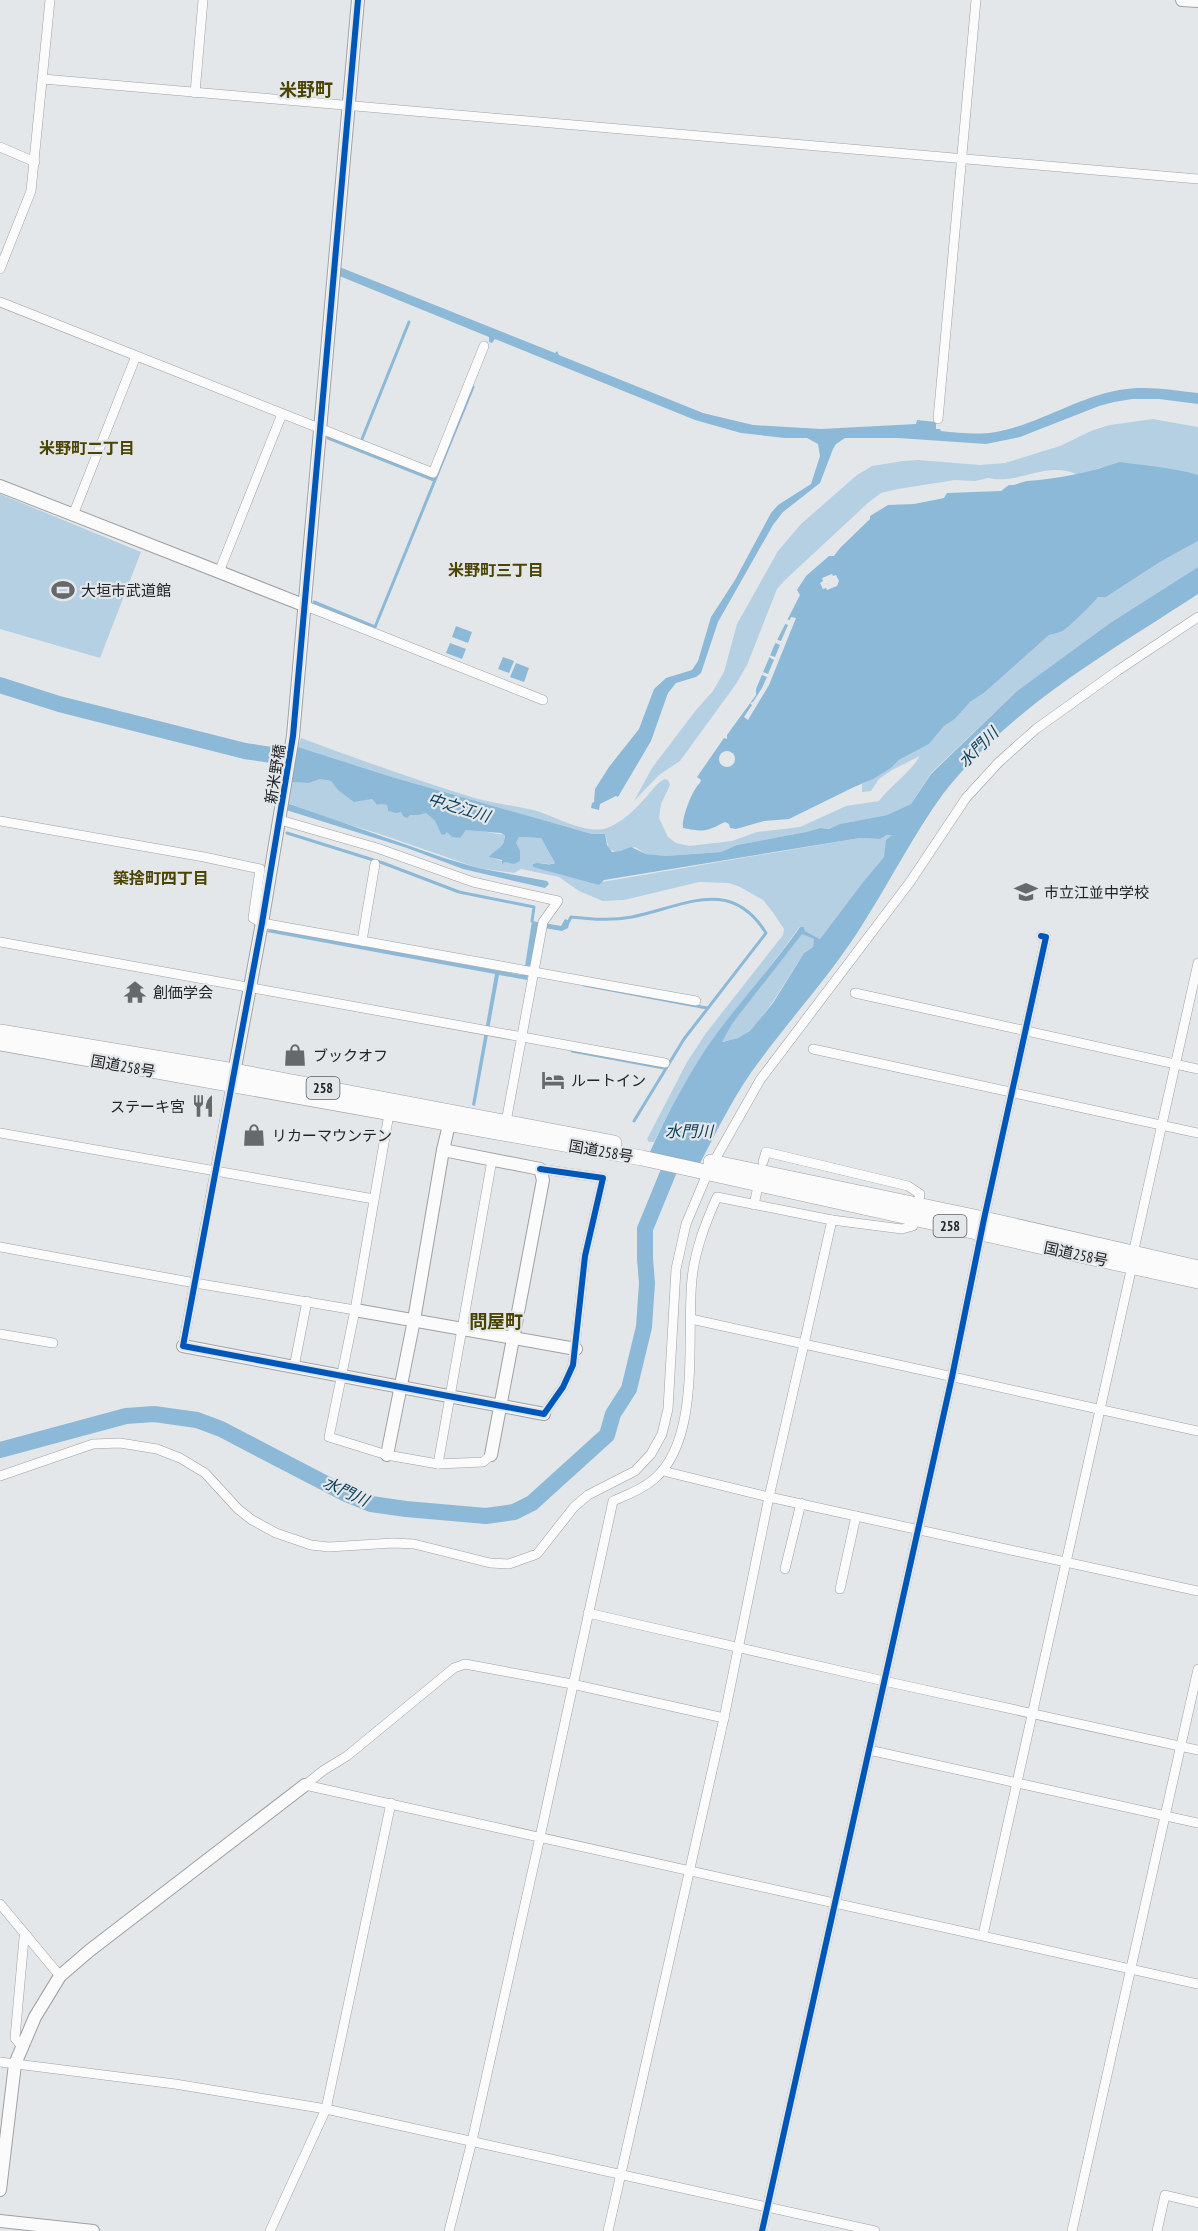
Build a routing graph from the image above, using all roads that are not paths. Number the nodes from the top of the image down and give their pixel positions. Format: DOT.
graph roads {
  1 [pos="50,0"];
  2 [pos="203,0"];
  3 [pos="358,0"];
  4 [pos="976,0"];
  5 [pos="1182,0"];
  6 [pos="1198,1"];
  7 [pos="43,79"];
  8 [pos="195,93"];
  9 [pos="349,105"];
  10 [pos="0,147"];
  11 [pos="963,158"];
  12 [pos="35,161"];
  13 [pos="1198,179"];
  14 [pos="0,269"];
  15 [pos="0,302"];
  16 [pos="484,346"];
  17 [pos="136,356"];
  18 [pos="282,414"];
  19 [pos="938,419"];
  20 [pos="322,430"];
  21 [pos="0,486"];
  22 [pos="72,515"];
  23 [pos="219,572"];
  24 [pos="306,606"];
  25 [pos="1198,617"];
  26 [pos="543,700"];
  27 [pos="280,818"];
  28 [pos="0,821"];
  29 [pos="375,864"];
  30 [pos="262,923"];
  31 [pos="1041,936"];
  32 [pos="362,941"];
  33 [pos="0,942"];
  34 [pos="1198,963"];
  35 [pos="529,971"];
  36 [pos="249,988"];
  37 [pos="855,993"];
  38 [pos="696,1001"];
  39 [pos="1026,1031"];
  40 [pos="0,1032"];
  41 [pos="523,1036"];
  42 [pos="0,1043"];
  43 [pos="813,1049"];
  44 [pos="665,1063"];
  45 [pos="1176,1064"];
  46 [pos="1198,1069"];
  47 [pos="233,1078"];
  48 [pos="1013,1092"];
  49 [pos="389,1114"];
  50 [pos="451,1118"];
  51 [pos="506,1122"];
  52 [pos="1162,1125"];
  53 [pos="0,1133"];
  54 [pos="1198,1133"];
  55 [pos="443,1150"];
  56 [pos="643,1153"];
  57 [pos="492,1160"];
  58 [pos="763,1162"];
  59 [pos="707,1167"];
  60 [pos="540,1169"];
  61 [pos="216,1172"];
  62 [pos="757,1191"];
  63 [pos="374,1199"];
  64 [pos="754,1204"];
  65 [pos="916,1212"];
  66 [pos="832,1220"];
  67 [pos="982,1226"];
  68 [pos="0,1246"];
  69 [pos="1132,1260"];
  70 [pos="1198,1268"];
  71 [pos="1198,1281"];
  72 [pos="195,1283"];
  73 [pos="307,1301"];
  74 [pos="355,1310"];
  75 [pos="691,1319"];
  76 [pos="414,1320"];
  77 [pos="461,1329"];
  78 [pos="0,1334"];
  79 [pos="514,1338"];
  80 [pos="53,1343"];
  81 [pos="804,1344"];
  82 [pos="183,1346"];
  83 [pos="576,1349"];
  84 [pos="294,1367"];
  85 [pos="341,1376"];
  86 [pos="952,1377"];
  87 [pos="399,1387"];
  88 [pos="449,1396"];
  89 [pos="501,1406"];
  90 [pos="1100,1410"];
  91 [pos="543,1414"];
  92 [pos="1198,1431"];
  93 [pos="387,1455"];
  94 [pos="491,1455"];
  95 [pos="438,1464"];
  96 [pos="664,1469"];
  97 [pos="0,1476"];
  98 [pos="769,1497"];
  99 [pos="801,1503"];
  100 [pos="856,1516"];
  101 [pos="918,1528"];
  102 [pos="1067,1562"];
  103 [pos="785,1569"];
  104 [pos="840,1589"];
  105 [pos="1198,1591"];
  106 [pos="588,1613"];
  107 [pos="739,1648"];
  108 [pos="1198,1668"];
  109 [pos="884,1681"];
  110 [pos="572,1684"];
  111 [pos="1031,1713"];
  112 [pos="724,1718"];
  113 [pos="1180,1745"];
  114 [pos="1198,1749"];
  115 [pos="869,1750"];
  116 [pos="1016,1784"];
  117 [pos="305,1785"];
  118 [pos="391,1803"];
  119 [pos="1166,1815"];
  120 [pos="1198,1823"];
  121 [pos="540,1837"];
  122 [pos="689,1869"];
  123 [pos="835,1902"];
  124 [pos="0,1904"];
  125 [pos="983,1935"];
  126 [pos="27,1936"];
  127 [pos="1132,1968"];
  128 [pos="60,1976"];
  129 [pos="1198,1984"];
  130 [pos="22,2047"];
  131 [pos="0,2062"];
  132 [pos="15,2064"];
  133 [pos="326,2109"];
  134 [pos="472,2141"];
  135 [pos="621,2174"];
  136 [pos="0,2190"];
  137 [pos="1198,2203"];
  138 [pos="768,2206"];
  139 [pos="0,2221"];
  140 [pos="93,2231"];
  141 [pos="270,2231"];
  142 [pos="449,2231"];
  143 [pos="608,2231"];
  144 [pos="762,2231"];
  145 [pos="875,2231"];
  146 [pos="1072,2231"];
  147 [pos="1157,2231"];
  1 -- 7 [label="street"];
  2 -- 8 [label="street"];
  3 -- 9 [label="street, 新米野橋"];
  4 -- 11 [label="street"];
  5 -- 6 [label="street"];
  7 -- 8 [label="street"];
  7 -- 12 [label="street"];
  8 -- 9 [label="street"];
  9 -- 11 [label="street"];
  9 -- 20 [label="street, 新米野橋"];
  10 -- 12 [label="street"];
  11 -- 13 [label="street"];
  11 -- 19 [label="street"];
  12 -- 14 [label="street"];
  15 -- 17 [label="street"];
  16 -- 20 [label="street"];
  17 -- 18 [label="street"];
  17 -- 22 [label="street"];
  18 -- 20 [label="street"];
  18 -- 23 [label="street"];
  20 -- 24 [label="street, 新米野橋"];
  21 -- 22 [label="street"];
  22 -- 23 [label="street"];
  23 -- 24 [label="street"];
  24 -- 26 [label="street"];
  24 -- 27 [label="street, 新米野橋"];
  25 -- 59 [label="street"];
  27 -- 30 [label="street, 新米野橋"];
  27 -- 35 [label="street"];
  28 -- 30 [label="street"];
  29 -- 32 [label="street"];
  30 -- 32 [label="street"];
  30 -- 36 [label="street, 新米野橋"];
  31 -- 39 [label="street"];
  32 -- 35 [label="street"];
  33 -- 36 [label="street"];
  34 -- 45 [label="street"];
  35 -- 38 [label="street"];
  35 -- 41 [label="street"];
  36 -- 41 [label="street"];
  36 -- 47 [label="street, 新米野橋"];
  37 -- 39 [label="street"];
  39 -- 45 [label="street"];
  39 -- 48 [label="street"];
  40 -- 47 [label="highway, 国道258号 / 258"];
  41 -- 44 [label="street"];
  41 -- 51 [label="street"];
  42 -- 47 [label="highway, 国道258号 / 258"];
  43 -- 48 [label="street"];
  45 -- 46 [label="street"];
  45 -- 52 [label="street"];
  47 -- 49 [label="highway, 国道258号 / 258"];
  47 -- 50 [label="highway, 国道258号 / 258"];
  47 -- 61 [label="street"];
  48 -- 52 [label="street"];
  48 -- 67 [label="street"];
  49 -- 50 [label="highway, 国道258号 / 258"];
  49 -- 63 [label="street"];
  50 -- 51 [label="highway, 国道258号 / 258"];
  50 -- 55 [label="street"];
  50 -- 56 [label="highway, 国道258号 / 258"];
  51 -- 56 [label="highway, 国道258号 / 258"];
  52 -- 54 [label="street"];
  52 -- 69 [label="street"];
  53 -- 61 [label="street"];
  55 -- 57 [label="street"];
  55 -- 76 [label="street"];
  56 -- 59 [label="highway, 国道258号 / 258"];
  57 -- 60 [label="street"];
  57 -- 77 [label="street"];
  58 -- 65 [label="street"];
  59 -- 65 [label="highway, 国道258号 / 258"];
  59 -- 97 [label="street"];
  60 -- 79 [label="street"];
  60 -- 83 [label="street"];
  61 -- 63 [label="street"];
  61 -- 72 [label="street"];
  62 -- 64 [label="street"];
  63 -- 74 [label="street"];
  64 -- 66 [label="street"];
  64 -- 75 [label="street"];
  65 -- 66 [label="street"];
  65 -- 67 [label="highway, 国道258号 / 258"];
  66 -- 81 [label="street"];
  67 -- 69 [label="highway, 国道258号 / 258"];
  67 -- 86 [label="street"];
  68 -- 72 [label="street"];
  69 -- 70 [label="highway, 国道258号 / 258"];
  69 -- 71 [label="highway, 国道258号 / 258"];
  69 -- 90 [label="street"];
  72 -- 73 [label="street"];
  72 -- 82 [label="street"];
  73 -- 74 [label="street"];
  73 -- 84 [label="street"];
  74 -- 76 [label="street"];
  74 -- 85 [label="street"];
  75 -- 81 [label="street"];
  75 -- 96 [label="street"];
  76 -- 77 [label="street"];
  76 -- 87 [label="street"];
  77 -- 79 [label="street"];
  77 -- 88 [label="street"];
  78 -- 80 [label="street"];
  79 -- 83 [label="street"];
  79 -- 89 [label="street"];
  81 -- 86 [label="street"];
  81 -- 98 [label="street"];
  82 -- 84 [label="street"];
  83 -- 91 [label="street"];
  84 -- 85 [label="street"];
  85 -- 87 [label="street"];
  85 -- 93 [label="street"];
  86 -- 90 [label="street"];
  86 -- 101 [label="street"];
  87 -- 88 [label="street"];
  87 -- 93 [label="street"];
  88 -- 89 [label="street"];
  88 -- 95 [label="street"];
  89 -- 91 [label="street"];
  89 -- 94 [label="street"];
  90 -- 92 [label="street"];
  90 -- 102 [label="street"];
  93 -- 95 [label="street"];
  94 -- 95 [label="street"];
  96 -- 98 [label="street"];
  96 -- 106 [label="street"];
  98 -- 99 [label="street"];
  98 -- 107 [label="street"];
  99 -- 100 [label="street"];
  99 -- 103 [label="street"];
  100 -- 101 [label="street"];
  100 -- 104 [label="street"];
  101 -- 102 [label="street"];
  101 -- 109 [label="street"];
  102 -- 105 [label="street"];
  102 -- 111 [label="street"];
  106 -- 107 [label="street"];
  106 -- 110 [label="street"];
  107 -- 109 [label="street"];
  107 -- 112 [label="street"];
  108 -- 113 [label="street"];
  109 -- 111 [label="street"];
  109 -- 115 [label="street"];
  110 -- 112 [label="street"];
  110 -- 117 [label="street"];
  110 -- 121 [label="street"];
  111 -- 113 [label="street"];
  111 -- 116 [label="street"];
  112 -- 122 [label="street"];
  113 -- 114 [label="street"];
  113 -- 119 [label="street"];
  115 -- 116 [label="street"];
  115 -- 123 [label="street"];
  116 -- 119 [label="street"];
  116 -- 125 [label="street"];
  117 -- 118 [label="street"];
  117 -- 128 [label="street"];
  118 -- 121 [label="street"];
  118 -- 133 [label="street"];
  119 -- 120 [label="street"];
  119 -- 127 [label="street"];
  121 -- 122 [label="street"];
  121 -- 134 [label="street"];
  122 -- 123 [label="street"];
  122 -- 135 [label="street"];
  123 -- 125 [label="street"];
  123 -- 138 [label="street"];
  124 -- 126 [label="street"];
  125 -- 127 [label="street"];
  126 -- 128 [label="street"];
  126 -- 130 [label="street"];
  127 -- 129 [label="street"];
  127 -- 146 [label="street"];
  128 -- 130 [label="street"];
  130 -- 132 [label="street"];
  131 -- 132 [label="street"];
  132 -- 133 [label="street"];
  132 -- 136 [label="street"];
  133 -- 134 [label="street"];
  133 -- 141 [label="street"];
  134 -- 135 [label="street"];
  134 -- 142 [label="street"];
  135 -- 138 [label="street"];
  135 -- 143 [label="street"];
  137 -- 147 [label="street"];
  138 -- 144 [label="street"];
  138 -- 145 [label="street"];
  139 -- 140 [label="street"];
}
